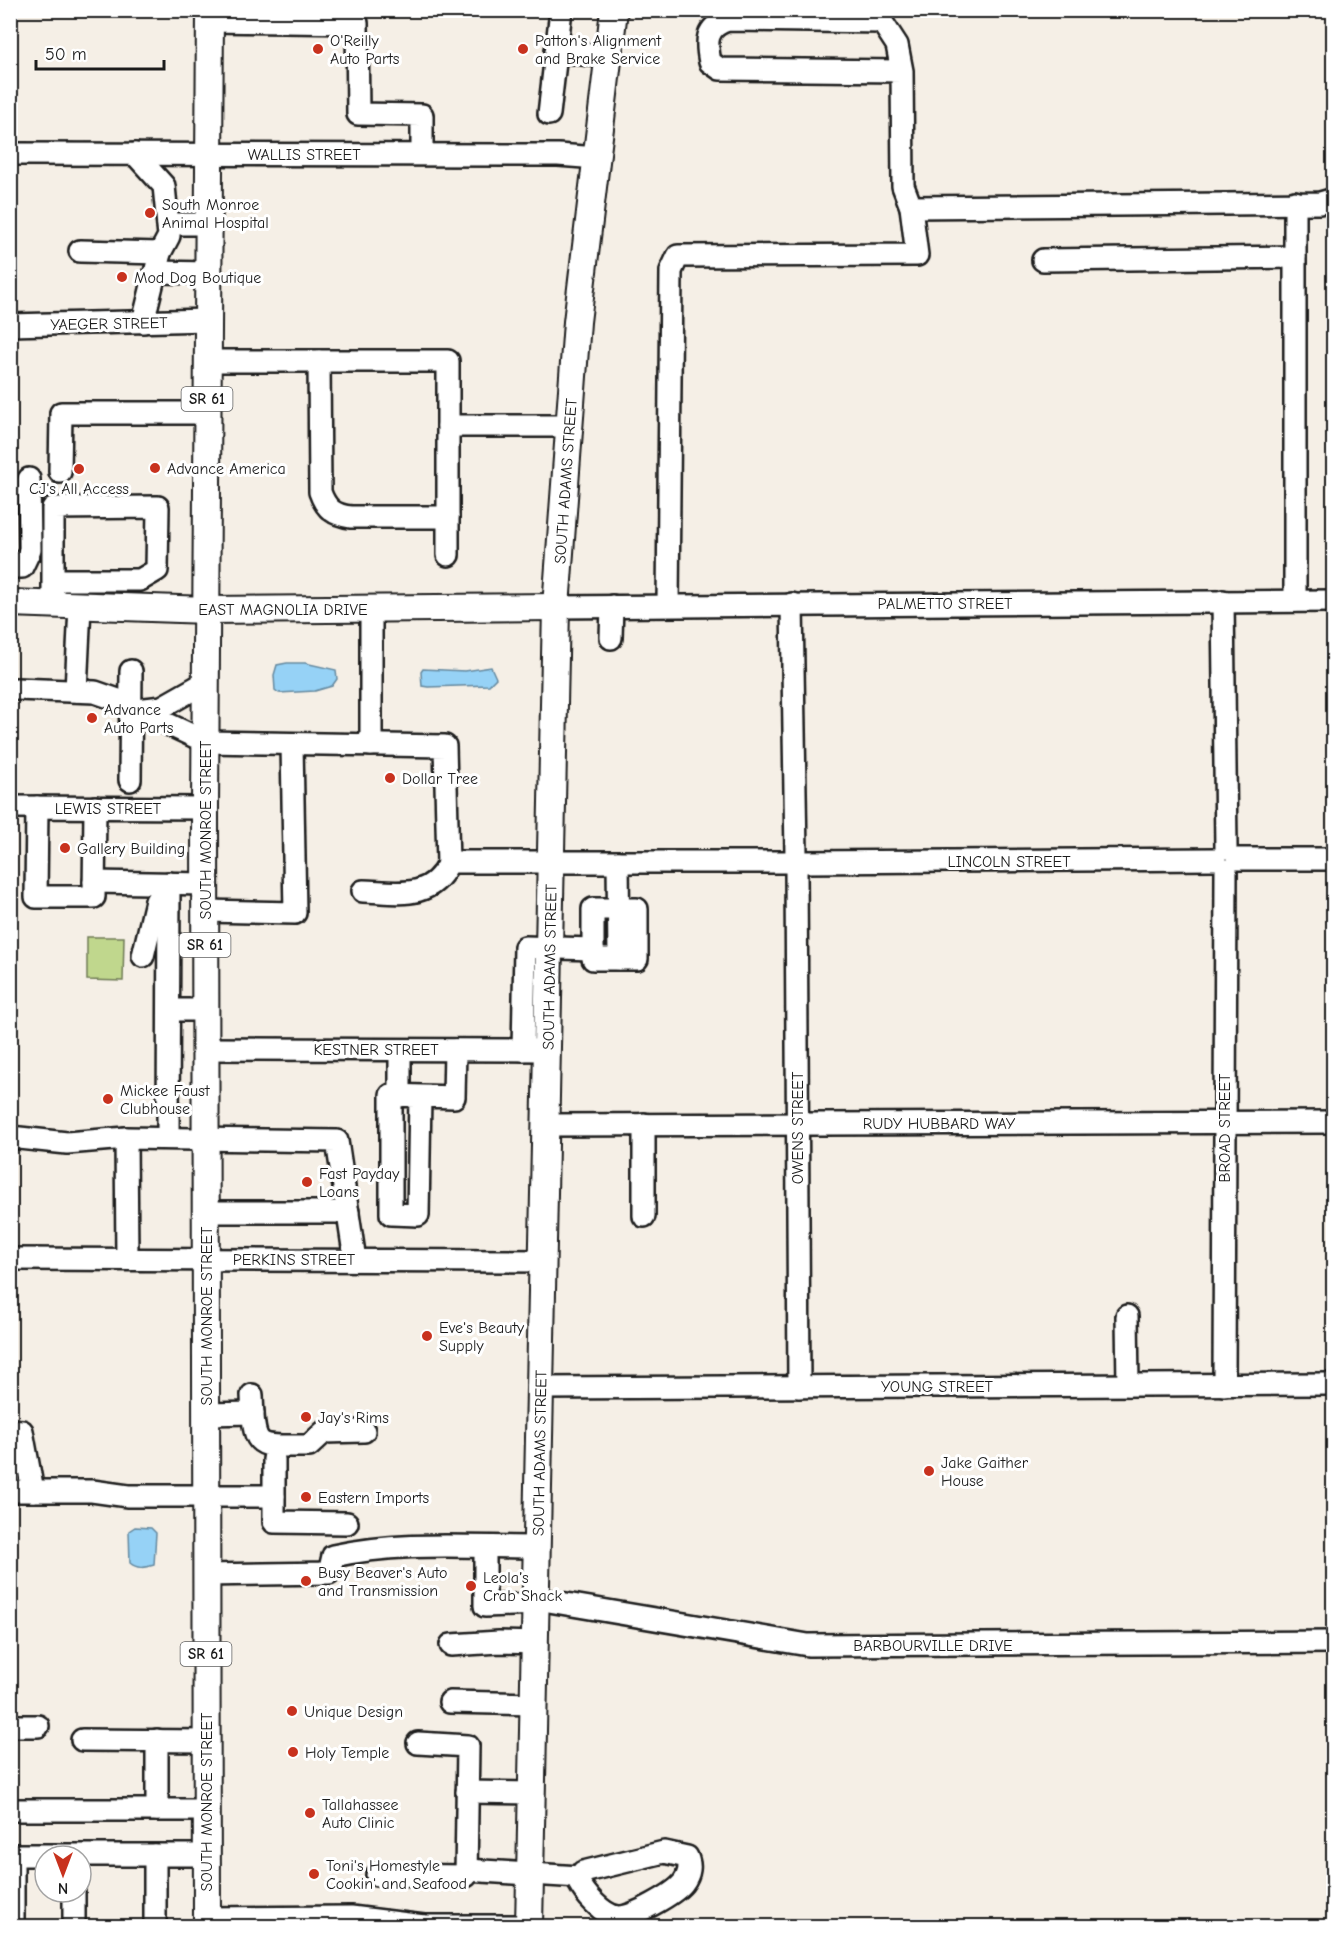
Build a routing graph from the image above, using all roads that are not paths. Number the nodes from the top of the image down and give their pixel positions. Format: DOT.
graph roads {
  1 [pos="561,10"];
  2 [pos="614,10"];
  3 [pos="208,14"];
  4 [pos="556,51"];
  5 [pos="609,57"];
  6 [pos="902,71"];
  7 [pos="549,114"];
  8 [pos="10,154"];
  9 [pos="135,154"];
  10 [pos="207,154"];
  11 [pos="423,154"];
  12 [pos="597,158"];
  13 [pos="1334,199"];
  14 [pos="1295,202"];
  15 [pos="911,207"];
  16 [pos="168,224"];
  17 [pos="208,224"];
  18 [pos="80,251"];
  19 [pos="1295,257"];
  20 [pos="1043,260"];
  21 [pos="158,262"];
  22 [pos="208,273"];
  23 [pos="208,320"];
  24 [pos="143,322"];
  25 [pos="10,325"];
  26 [pos="208,361"];
  27 [pos="320,361"];
  28 [pos="207,413"];
  29 [pos="448,426"];
  30 [pos="568,426"];
  31 [pos="60,472"];
  32 [pos="28,479"];
  33 [pos="448,517"];
  34 [pos="448,555"];
  35 [pos="10,567"];
  36 [pos="53,593"];
  37 [pos="1223,602"];
  38 [pos="1295,602"];
  39 [pos="1334,602"];
  40 [pos="10,603"];
  41 [pos="792,604"];
  42 [pos="668,605"];
  43 [pos="80,606"];
  44 [pos="556,606"];
  45 [pos="612,606"];
  46 [pos="371,609"];
  47 [pos="207,610"];
  48 [pos="611,638"];
  49 [pos="131,671"];
  50 [pos="206,682"];
  51 [pos="16,689"];
  52 [pos="76,691"];
  53 [pos="131,710"];
  54 [pos="206,742"];
  55 [pos="292,744"];
  56 [pos="371,745"];
  57 [pos="130,780"];
  58 [pos="10,807"];
  59 [pos="37,807"];
  60 [pos="95,807"];
  61 [pos="205,808"];
  62 [pos="1226,859"];
  63 [pos="1334,859"];
  64 [pos="551,861"];
  65 [pos="448,862"];
  66 [pos="618,862"];
  67 [pos="796,862"];
  68 [pos="93,882"];
  69 [pos="169,883"];
  70 [pos="205,884"];
  71 [pos="363,891"];
  72 [pos="618,909"];
  73 [pos="205,911"];
  74 [pos="549,948"];
  75 [pos="593,949"];
  76 [pos="143,956"];
  77 [pos="169,1010"];
  78 [pos="205,1010"];
  79 [pos="535,1039"];
  80 [pos="205,1049"];
  81 [pos="400,1050"];
  82 [pos="455,1050"];
  83 [pos="410,1096"];
  84 [pos="1224,1122"];
  85 [pos="1334,1122"];
  86 [pos="797,1124"];
  87 [pos="545,1125"];
  88 [pos="644,1125"];
  89 [pos="10,1137"];
  90 [pos="126,1138"];
  91 [pos="168,1138"];
  92 [pos="205,1138"];
  93 [pos="205,1212"];
  94 [pos="348,1212"];
  95 [pos="644,1216"];
  96 [pos="10,1259"];
  97 [pos="127,1259"];
  98 [pos="205,1259"];
  99 [pos="355,1260"];
  100 [pos="542,1261"];
  101 [pos="1127,1316"];
  102 [pos="1334,1384"];
  103 [pos="1128,1385"];
  104 [pos="1224,1385"];
  105 [pos="799,1387"];
  106 [pos="540,1388"];
  107 [pos="206,1414"];
  108 [pos="10,1430"];
  109 [pos="364,1431"];
  110 [pos="274,1459"];
  111 [pos="10,1491"];
  112 [pos="33,1491"];
  113 [pos="206,1495"];
  114 [pos="274,1496"];
  115 [pos="346,1523"];
  116 [pos="484,1547"];
  117 [pos="538,1547"];
  118 [pos="206,1575"];
  119 [pos="537,1602"];
  120 [pos="1334,1642"];
  121 [pos="536,1643"];
  122 [pos="451,1645"];
  123 [pos="450,1702"];
  124 [pos="534,1704"];
  125 [pos="10,1726"];
  126 [pos="38,1726"];
  127 [pos="82,1740"];
  128 [pos="157,1740"];
  129 [pos="206,1740"];
  130 [pos="418,1743"];
  131 [pos="467,1792"];
  132 [pos="532,1794"];
  133 [pos="10,1809"];
  134 [pos="157,1810"];
  135 [pos="206,1810"];
  136 [pos="12,1855"];
  137 [pos="33,1855"];
  138 [pos="93,1855"];
  139 [pos="155,1855"];
  140 [pos="206,1855"];
  141 [pos="466,1870"];
  142 [pos="531,1873"];
  143 [pos="377,1875"];
  144 [pos="580,1877"];
  145 [pos="74,1904"];
  146 [pos="207,1922"];
  147 [pos="264,1922"];
  148 [pos="370,1923"];
  149 [pos="13,1926"];
  150 [pos="74,1926"];
  151 [pos="155,1926"];
  152 [pos="424,1926"];
  153 [pos="530,1926"];
  1 -- 4 [label="street"];
  2 -- 5 [label="main road, SOUTH ADAMS STREET"];
  3 -- 10 [label="main road, SOUTH MONROE STREET / SR 61"];
  3 -- 11 [label="street"];
  4 -- 5 [label="street"];
  4 -- 7 [label="street"];
  5 -- 12 [label="main road, SOUTH ADAMS STREET"];
  6 -- 6 [label="street"];
  6 -- 15 [label="street"];
  8 -- 9 [label="street, WALLIS STREET"];
  9 -- 10 [label="street, WALLIS STREET"];
  9 -- 16 [label="street"];
  10 -- 11 [label="street, WALLIS STREET"];
  10 -- 17 [label="main road, SOUTH MONROE STREET / SR 61"];
  11 -- 12 [label="street, WALLIS STREET"];
  12 -- 30 [label="main road, SOUTH ADAMS STREET"];
  13 -- 14 [label="street"];
  14 -- 15 [label="street"];
  14 -- 19 [label="street"];
  15 -- 42 [label="street"];
  16 -- 17 [label="street"];
  16 -- 21 [label="street"];
  17 -- 22 [label="main road, SOUTH MONROE STREET / SR 61"];
  18 -- 21 [label="street"];
  19 -- 20 [label="street"];
  19 -- 38 [label="street"];
  21 -- 22 [label="street"];
  21 -- 24 [label="street"];
  22 -- 23 [label="main road, SOUTH MONROE STREET / SR 61"];
  23 -- 24 [label="street, YAEGER STREET"];
  23 -- 26 [label="main road, SOUTH MONROE STREET / SR 61"];
  24 -- 25 [label="street, YAEGER STREET"];
  26 -- 27 [label="street"];
  26 -- 28 [label="main road, SOUTH MONROE STREET / SR 61"];
  27 -- 29 [label="street"];
  27 -- 33 [label="street"];
  28 -- 31 [label="street"];
  28 -- 47 [label="main road, SOUTH MONROE STREET / SR 61"];
  29 -- 30 [label="street"];
  29 -- 33 [label="street"];
  30 -- 44 [label="main road, SOUTH ADAMS STREET"];
  32 -- 35 [label="street"];
  33 -- 34 [label="street"];
  36 -- 36 [label="street"];
  36 -- 40 [label="main road, EAST MAGNOLIA DRIVE"];
  36 -- 43 [label="main road, EAST MAGNOLIA DRIVE"];
  37 -- 38 [label="street, PALMETTO STREET"];
  37 -- 41 [label="street, PALMETTO STREET"];
  37 -- 62 [label="street, BROAD STREET"];
  38 -- 39 [label="street, PALMETTO STREET"];
  41 -- 42 [label="street, PALMETTO STREET"];
  41 -- 67 [label="street, OWENS STREET"];
  42 -- 45 [label="street, PALMETTO STREET"];
  43 -- 47 [label="main road, EAST MAGNOLIA DRIVE"];
  43 -- 52 [label="street"];
  44 -- 45 [label="street, PALMETTO STREET"];
  44 -- 46 [label="main road, EAST MAGNOLIA DRIVE"];
  44 -- 64 [label="main road, SOUTH ADAMS STREET"];
  45 -- 48 [label="street"];
  46 -- 47 [label="main road, EAST MAGNOLIA DRIVE"];
  46 -- 56 [label="street"];
  47 -- 50 [label="main road, SOUTH MONROE STREET / SR 61"];
  49 -- 53 [label="street"];
  50 -- 53 [label="street"];
  50 -- 54 [label="main road, SOUTH MONROE STREET / SR 61"];
  51 -- 52 [label="street"];
  52 -- 53 [label="street"];
  53 -- 54 [label="street"];
  53 -- 57 [label="street"];
  54 -- 55 [label="street"];
  54 -- 61 [label="main road, SOUTH MONROE STREET / SR 61"];
  55 -- 56 [label="street"];
  55 -- 73 [label="street"];
  56 -- 65 [label="street"];
  58 -- 59 [label="street, LEWIS STREET"];
  59 -- 60 [label="street, LEWIS STREET"];
  59 -- 68 [label="street"];
  60 -- 61 [label="street, LEWIS STREET"];
  60 -- 68 [label="street"];
  61 -- 70 [label="main road, SOUTH MONROE STREET / SR 61"];
  62 -- 63 [label="street, LINCOLN STREET"];
  62 -- 67 [label="street, LINCOLN STREET"];
  62 -- 84 [label="street, BROAD STREET"];
  64 -- 65 [label="street, LINCOLN STREET"];
  64 -- 66 [label="street, LINCOLN STREET"];
  64 -- 74 [label="main road, SOUTH ADAMS STREET"];
  65 -- 71 [label="street"];
  66 -- 67 [label="street, LINCOLN STREET"];
  66 -- 72 [label="street"];
  67 -- 86 [label="street, OWENS STREET"];
  68 -- 69 [label="street"];
  69 -- 70 [label="street"];
  69 -- 76 [label="street"];
  69 -- 77 [label="street"];
  70 -- 73 [label="main road, SOUTH MONROE STREET / SR 61"];
  72 -- 75 [label="street"];
  72 -- 75 [label="street"];
  73 -- 78 [label="main road, SOUTH MONROE STREET / SR 61"];
  74 -- 75 [label="street"];
  74 -- 79 [label="main road, SOUTH ADAMS STREET"];
  77 -- 78 [label="street"];
  77 -- 91 [label="street"];
  78 -- 80 [label="main road, SOUTH MONROE STREET / SR 61"];
  79 -- 82 [label="street, KESTNER STREET"];
  79 -- 87 [label="main road, SOUTH ADAMS STREET"];
  80 -- 81 [label="street, KESTNER STREET"];
  80 -- 92 [label="main road, SOUTH MONROE STREET / SR 61"];
  81 -- 82 [label="street, KESTNER STREET"];
  81 -- 83 [label="street"];
  82 -- 83 [label="street"];
  83 -- 83 [label="street"];
  84 -- 85 [label="street, RUDY HUBBARD WAY"];
  84 -- 86 [label="street, RUDY HUBBARD WAY"];
  84 -- 104 [label="street, BROAD STREET"];
  86 -- 88 [label="street, RUDY HUBBARD WAY"];
  86 -- 105 [label="street, OWENS STREET"];
  87 -- 88 [label="street, RUDY HUBBARD WAY"];
  87 -- 100 [label="main road, SOUTH ADAMS STREET"];
  88 -- 95 [label="street"];
  89 -- 90 [label="street"];
  90 -- 91 [label="street"];
  90 -- 97 [label="street"];
  91 -- 92 [label="street"];
  92 -- 93 [label="main road, SOUTH MONROE STREET / SR 61"];
  92 -- 94 [label="street"];
  93 -- 94 [label="street"];
  93 -- 98 [label="main road, SOUTH MONROE STREET / SR 61"];
  94 -- 99 [label="street"];
  96 -- 97 [label="street, PERKINS STREET"];
  97 -- 98 [label="street, PERKINS STREET"];
  98 -- 99 [label="street, PERKINS STREET"];
  98 -- 107 [label="main road, SOUTH MONROE STREET / SR 61"];
  99 -- 100 [label="street, PERKINS STREET"];
  100 -- 106 [label="main road, SOUTH ADAMS STREET"];
  101 -- 103 [label="street"];
  102 -- 104 [label="street, YOUNG STREET"];
  103 -- 104 [label="street, YOUNG STREET"];
  103 -- 105 [label="street, YOUNG STREET"];
  105 -- 106 [label="street, YOUNG STREET"];
  106 -- 117 [label="main road, SOUTH ADAMS STREET"];
  107 -- 109 [label="street"];
  107 -- 113 [label="main road, SOUTH MONROE STREET / SR 61"];
  108 -- 112 [label="street"];
  110 -- 114 [label="street"];
  111 -- 112 [label="street"];
  112 -- 113 [label="street"];
  113 -- 114 [label="street"];
  113 -- 118 [label="main road, SOUTH MONROE STREET / SR 61"];
  114 -- 115 [label="street"];
  116 -- 117 [label="street"];
  116 -- 118 [label="street"];
  116 -- 119 [label="street, BARBOURVILLE DRIVE"];
  117 -- 119 [label="main road, SOUTH ADAMS STREET"];
  118 -- 129 [label="main road, SOUTH MONROE STREET / SR 61"];
  119 -- 120 [label="street, BARBOURVILLE DRIVE"];
  119 -- 121 [label="main road, SOUTH ADAMS STREET"];
  121 -- 122 [label="street"];
  121 -- 124 [label="main road, SOUTH ADAMS STREET"];
  123 -- 124 [label="street"];
  124 -- 132 [label="main road, SOUTH ADAMS STREET"];
  125 -- 126 [label="street"];
  127 -- 128 [label="street"];
  128 -- 129 [label="street"];
  128 -- 134 [label="street"];
  129 -- 135 [label="main road, SOUTH MONROE STREET / SR 61"];
  130 -- 131 [label="street"];
  131 -- 132 [label="street"];
  131 -- 141 [label="street"];
  132 -- 142 [label="main road, SOUTH ADAMS STREET"];
  133 -- 134 [label="street"];
  134 -- 135 [label="street"];
  135 -- 140 [label="main road, SOUTH MONROE STREET / SR 61"];
  136 -- 137 [label="street"];
  136 -- 149 [label="street"];
  138 -- 139 [label="street"];
  139 -- 140 [label="street"];
  139 -- 151 [label="street"];
  140 -- 146 [label="main road, SOUTH MONROE STREET / SR 61"];
  141 -- 142 [label="street"];
  141 -- 143 [label="street"];
  142 -- 144 [label="street"];
  142 -- 153 [label="main road, SOUTH ADAMS STREET"];
  144 -- 144 [label="street"];
  145 -- 150 [label="street"];
  146 -- 147 [label="street"];
  147 -- 148 [label="street"];
  148 -- 152 [label="street"];
  152 -- 153 [label="street"];
}
